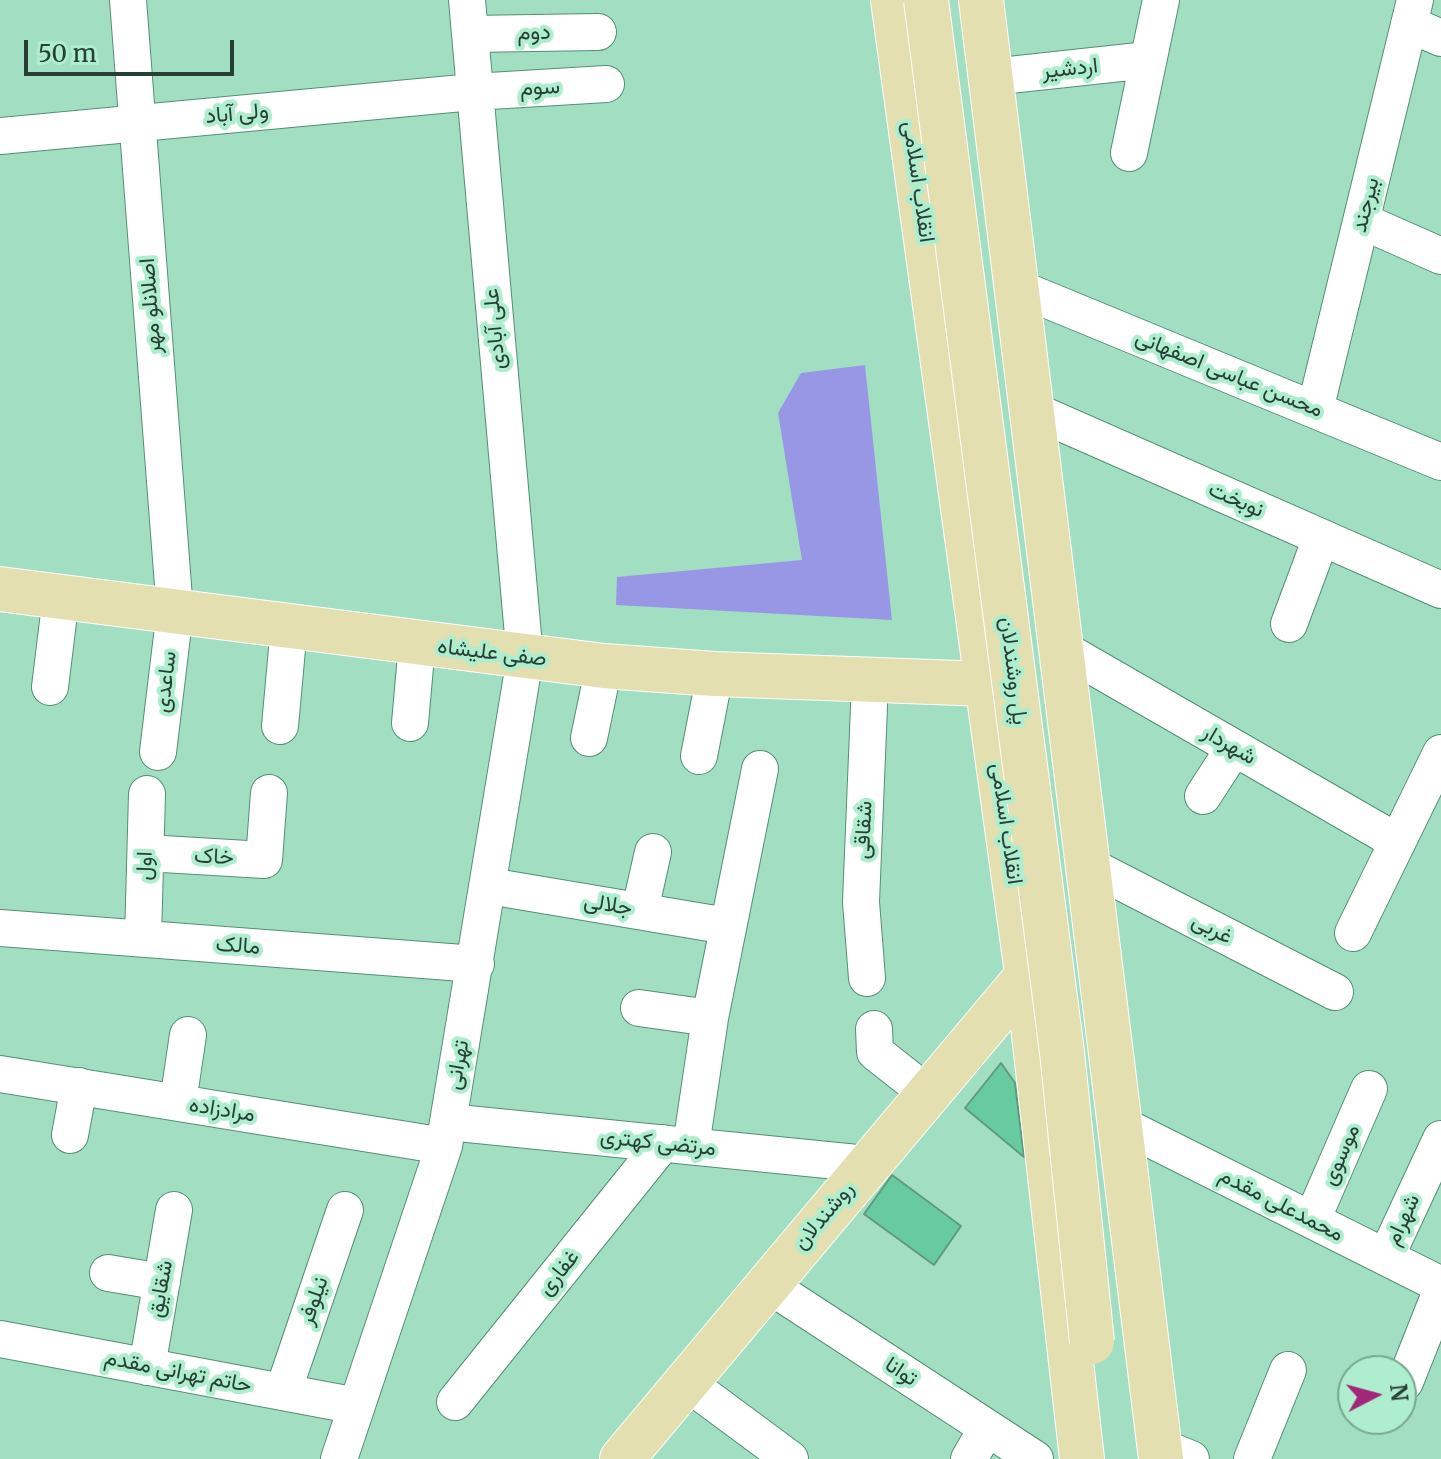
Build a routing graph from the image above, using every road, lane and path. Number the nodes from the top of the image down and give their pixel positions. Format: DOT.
graph roads {
  1 [pos="128,0"];
  2 [pos="893,0"];
  3 [pos="926,0"];
  4 [pos="956,0"];
  5 [pos="981,0"];
  6 [pos="1161,0"];
  7 [pos="468,17"];
  8 [pos="1422,21"];
  9 [pos="598,32"];
  10 [pos="1148,60"];
  11 [pos="991,77"];
  12 [pos="606,84"];
  13 [pos="473,92"];
  14 [pos="137,123"];
  15 [pos="0,136"];
  16 [pos="1129,153"];
  17 [pos="1362,221"];
  18 [pos="1441,256"];
  19 [pos="1016,287"];
  20 [pos="1032,410"];
  21 [pos="1315,410"];
  22 [pos="1441,462"];
  23 [pos="1046,523"];
  24 [pos="967,531"];
  25 [pos="1321,538"];
  26 [pos="0,589"];
  27 [pos="1441,590"];
  28 [pos="61,597"];
  29 [pos="175,611"];
  30 [pos="1289,624"];
  31 [pos="289,627"];
  32 [pos="417,644"];
  33 [pos="1061,648"];
  34 [pos="525,658"];
  35 [pos="604,666"];
  36 [pos="715,674"];
  37 [pos="870,682"];
  38 [pos="987,684"];
  39 [pos="50,687"];
  40 [pos="410,723"];
  41 [pos="280,726"];
  42 [pos="589,738"];
  43 [pos="1234,748"];
  44 [pos="158,752"];
  45 [pos="1441,753"];
  46 [pos="699,756"];
  47 [pos="760,769"];
  48 [pos="269,793"];
  49 [pos="147,794"];
  50 [pos="1203,796"];
  51 [pos="1396,841"];
  52 [pos="653,852"];
  53 [pos="146,853"];
  54 [pos="1013,871"];
  55 [pos="1089,883"];
  56 [pos="489,886"];
  57 [pos="640,910"];
  58 [pos="727,926"];
  59 [pos="0,928"];
  60 [pos="1353,933"];
  61 [pos="143,938"];
  62 [pos="476,964"];
  63 [pos="1027,973"];
  64 [pos="867,978"];
  65 [pos="1335,992"];
  66 [pos="639,1008"];
  67 [pos="710,1018"];
  68 [pos="874,1029"];
  69 [pos="188,1035"];
  70 [pos="0,1074"];
  71 [pos="79,1086"];
  72 [pos="1369,1089"];
  73 [pos="927,1093"];
  74 [pos="178,1102"];
  75 [pos="1044,1106"];
  76 [pos="1118,1109"];
  77 [pos="446,1134"];
  78 [pos="70,1135"];
  79 [pos="1441,1139"];
  80 [pos="677,1145"];
  81 [pos="867,1164"];
  82 [pos="174,1210"];
  83 [pos="345,1210"];
  84 [pos="1312,1220"];
  85 [pos="1386,1257"];
  86 [pos="108,1273"];
  87 [pos="162,1282"];
  88 [pos="767,1284"];
  89 [pos="1441,1285"];
  90 [pos="1441,1291"];
  91 [pos="0,1339"];
  92 [pos="1107,1340"];
  93 [pos="1416,1355"];
  94 [pos="147,1367"];
  95 [pos="1288,1370"];
  96 [pos="686,1382"];
  97 [pos="283,1392"];
  98 [pos="455,1402"];
  99 [pos="357,1406"];
  100 [pos="987,1428"];
  101 [pos="1162,1456"];
  102 [pos="339,1459"];
  103 [pos="622,1459"];
  104 [pos="790,1459"];
  105 [pos="969,1459"];
  106 [pos="1035,1459"];
  107 [pos="1082,1459"];
  108 [pos="1103,1459"];
  109 [pos="1252,1459"];
  1 -- 14 [label="street, اصلانلو مهر"];
  2 -- 24 [label="main road, انقلاب اسلامی"];
  3 -- 92 [label="main road, پل روشندلان, bridge"];
  4 -- 92 [label="main road, پل روشندلان"];
  5 -- 11 [label="main road"];
  6 -- 10 [label="street"];
  7 -- 9 [label="street, دوم"];
  7 -- 13 [label="street, علی آبادی"];
  8 -- 17 [label="street, بیرجند"];
  10 -- 11 [label="street, اردشیر"];
  10 -- 16 [label="street"];
  11 -- 19 [label="main road"];
  12 -- 13 [label="street, سوم"];
  13 -- 14 [label="street, ولی آباد"];
  13 -- 34 [label="street, علی آبادی"];
  14 -- 15 [label="street, ولی آباد"];
  14 -- 29 [label="street, اصلانلو مهر"];
  17 -- 18 [label="street"];
  17 -- 21 [label="street, بیرجند"];
  19 -- 20 [label="main road"];
  19 -- 21 [label="street, محسن عباسی اصفهانی"];
  20 -- 23 [label="main road"];
  20 -- 25 [label="street, نوبخت"];
  21 -- 22 [label="street, محسن عباسی اصفهانی"];
  23 -- 24 [label="main road"];
  23 -- 33 [label="main road"];
  24 -- 38 [label="main road, انقلاب اسلامی"];
  25 -- 27 [label="street, نوبخت"];
  25 -- 30 [label="street"];
  26 -- 28 [label="main road, صفی علیشاه"];
  28 -- 29 [label="main road, صفی علیشاه"];
  28 -- 39 [label="street"];
  29 -- 31 [label="main road, صفی علیشاه"];
  29 -- 44 [label="street, ساعدی"];
  31 -- 32 [label="main road, صفی علیشاه"];
  31 -- 41 [label="street"];
  32 -- 34 [label="main road, صفی علیشاه"];
  32 -- 40 [label="street"];
  33 -- 43 [label="street, شهردار"];
  33 -- 55 [label="main road"];
  34 -- 35 [label="main road, صفی علیشاه"];
  34 -- 56 [label="street, تهرانی"];
  35 -- 36 [label="main road, صفی علیشاه"];
  35 -- 42 [label="street"];
  36 -- 37 [label="main road, صفی علیشاه"];
  36 -- 46 [label="street"];
  37 -- 38 [label="main road, صفی علیشاه"];
  37 -- 64 [label="street, شقاقی"];
  38 -- 54 [label="main road, انقلاب اسلامی"];
  43 -- 50 [label="street"];
  43 -- 51 [label="street, شهردار"];
  45 -- 51 [label="street"];
  47 -- 58 [label="street"];
  48 -- 53 [label="street, خاک"];
  49 -- 53 [label="street, اول"];
  51 -- 60 [label="street"];
  52 -- 57 [label="street"];
  53 -- 61 [label="street, اول"];
  54 -- 55 [label="main road"];
  54 -- 63 [label="main road, انقلاب اسلامی"];
  55 -- 63 [label="main road, روشندلان"];
  55 -- 65 [label="street, غربی"];
  55 -- 76 [label="main road"];
  56 -- 57 [label="street, جلالی"];
  56 -- 62 [label="street, تهرانی"];
  57 -- 58 [label="street, جلالی"];
  58 -- 67 [label="street"];
  59 -- 61 [label="street, مالک"];
  61 -- 62 [label="street, مالک"];
  62 -- 77 [label="street, تهرانی"];
  63 -- 73 [label="main road, روشندلان"];
  63 -- 75 [label="main road, انقلاب اسلامی"];
  66 -- 67 [label="street"];
  67 -- 80 [label="street"];
  68 -- 73 [label="street"];
  69 -- 74 [label="street"];
  70 -- 71 [label="street, مرادزاده"];
  71 -- 74 [label="street, مرادزاده"];
  71 -- 78 [label="street"];
  72 -- 84 [label="street, موسوی"];
  73 -- 81 [label="main road, روشندلان"];
  74 -- 77 [label="street, مرادزاده"];
  75 -- 76 [label="main road"];
  75 -- 107 [label="main road, انقلاب اسلامی"];
  76 -- 84 [label="street, محمدعلی مقدم"];
  76 -- 101 [label="main road"];
  77 -- 80 [label="street, مرتضی کهتری"];
  77 -- 99 [label="street, تهرانی"];
  79 -- 85 [label="street, شهرام"];
  80 -- 81 [label="street, مرتضی کهتری"];
  80 -- 98 [label="street, غفاری"];
  81 -- 88 [label="main road, روشندلان"];
  82 -- 87 [label="street, شقایق"];
  83 -- 97 [label="street, نیلوفر"];
  84 -- 85 [label="street, محمدعلی مقدم"];
  85 -- 89 [label="street, محمدعلی مقدم"];
  86 -- 87 [label="street"];
  87 -- 94 [label="street, شقایق"];
  88 -- 96 [label="main road, روشندلان"];
  88 -- 100 [label="street, توانا"];
  90 -- 93 [label="street"];
  91 -- 94 [label="street, حاتم تهرانی مقدم"];
  92 -- 101 [label="main road"];
  92 -- 108 [label="main road"];
  94 -- 97 [label="street, حاتم تهرانی مقدم"];
  95 -- 109 [label="street"];
  96 -- 103 [label="main road, روشندلان"];
  96 -- 104 [label="street"];
  97 -- 99 [label="street, حاتم تهرانی مقدم"];
  99 -- 102 [label="street, تهرانی"];
  100 -- 105 [label="street"];
  100 -- 106 [label="street, توانا"];
}
